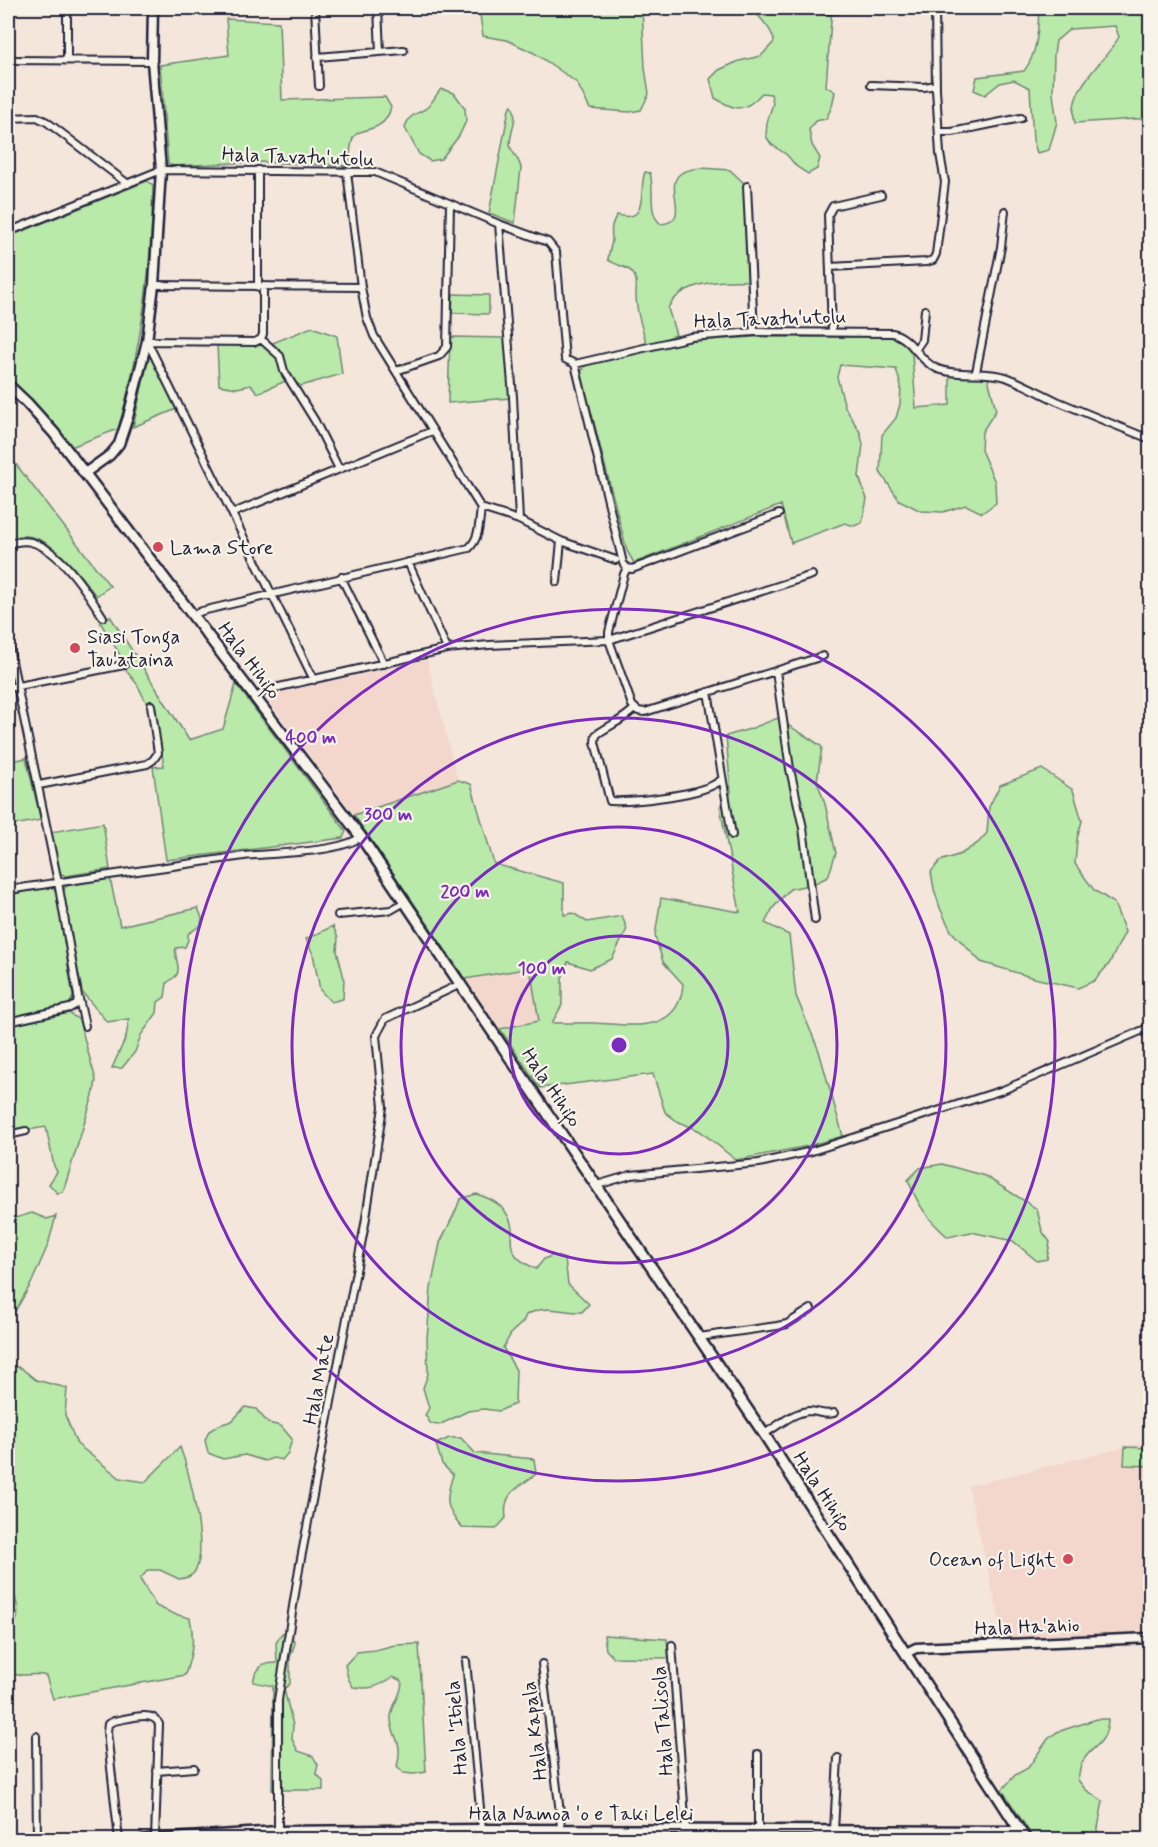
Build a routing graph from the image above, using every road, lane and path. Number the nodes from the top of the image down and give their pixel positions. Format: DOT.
graph roads {
  1 [pos="67,8"];
  2 [pos="153,8"];
  3 [pos="315,8"];
  4 [pos="378,8"];
  5 [pos="857,8"];
  6 [pos="935,8"];
  7 [pos="825,10"];
  8 [pos="404,50"];
  9 [pos="380,52"];
  10 [pos="317,57"];
  11 [pos="8,60"];
  12 [pos="67,60"];
  13 [pos="152,61"];
  14 [pos="871,85"];
  15 [pos="936,85"];
  16 [pos="318,86"];
  17 [pos="8,118"];
  18 [pos="1021,118"];
  19 [pos="939,132"];
  20 [pos="160,170"];
  21 [pos="258,170"];
  22 [pos="347,172"];
  23 [pos="128,184"];
  24 [pos="747,186"];
  25 [pos="881,195"];
  26 [pos="450,204"];
  27 [pos="1005,211"];
  28 [pos="499,224"];
  29 [pos="8,232"];
  30 [pos="830,267"];
  31 [pos="153,285"];
  32 [pos="261,287"];
  33 [pos="361,287"];
  34 [pos="925,310"];
  35 [pos="832,331"];
  36 [pos="754,332"];
  37 [pos="261,339"];
  38 [pos="147,341"];
  39 [pos="915,350"];
  40 [pos="575,364"];
  41 [pos="396,371"];
  42 [pos="976,372"];
  43 [pos="8,385"];
  44 [pos="432,431"];
  45 [pos="1150,439"];
  46 [pos="339,469"];
  47 [pos="85,473"];
  48 [pos="481,508"];
  49 [pos="233,513"];
  50 [pos="779,514"];
  51 [pos="519,520"];
  52 [pos="561,541"];
  53 [pos="8,544"];
  54 [pos="621,554"];
  55 [pos="616,560"];
  56 [pos="408,562"];
  57 [pos="625,566"];
  58 [pos="812,575"];
  59 [pos="341,577"];
  60 [pos="557,582"];
  61 [pos="272,593"];
  62 [pos="193,615"];
  63 [pos="103,617"];
  64 [pos="609,640"];
  65 [pos="8,642"];
  66 [pos="447,650"];
  67 [pos="823,656"];
  68 [pos="384,664"];
  69 [pos="124,665"];
  70 [pos="776,671"];
  71 [pos="314,680"];
  72 [pos="16,686"];
  73 [pos="8,688"];
  74 [pos="708,692"];
  75 [pos="257,698"];
  76 [pos="151,705"];
  77 [pos="635,708"];
  78 [pos="722,780"];
  79 [pos="39,785"];
  80 [pos="732,835"];
  81 [pos="361,837"];
  82 [pos="58,882"];
  83 [pos="8,890"];
  84 [pos="405,902"];
  85 [pos="338,915"];
  86 [pos="815,920"];
  87 [pos="461,984"];
  88 [pos="78,996"];
  89 [pos="8,1022"];
  90 [pos="85,1026"];
  91 [pos="1150,1027"];
  92 [pos="26,1131"];
  93 [pos="8,1135"];
  94 [pos="597,1185"];
  95 [pos="811,1309"];
  96 [pos="699,1336"];
  97 [pos="834,1413"];
  98 [pos="764,1434"];
  99 [pos="1150,1638"];
  100 [pos="672,1645"];
  101 [pos="906,1653"];
  102 [pos="466,1661"];
  103 [pos="542,1664"];
  104 [pos="36,1736"];
  105 [pos="758,1754"];
  106 [pos="838,1758"];
  107 [pos="194,1768"];
  108 [pos="157,1771"];
  109 [pos="435,1829"];
  110 [pos="482,1829"];
  111 [pos="526,1829"];
  112 [pos="561,1830"];
  113 [pos="618,1830"];
  114 [pos="686,1830"];
  115 [pos="834,1830"];
  116 [pos="758,1831"];
  117 [pos="278,1835"];
  118 [pos="374,1835"];
  119 [pos="719,1835"];
  120 [pos="779,1835"];
  121 [pos="1023,1835"];
  122 [pos="155,1838"];
  123 [pos="180,1838"];
  124 [pos="37,1839"];
  125 [pos="119,1839"];
  126 [pos="142,1839"];
  127 [pos="433,1839"];
  128 [pos="525,1839"];
  129 [pos="617,1839"];
  1 -- 12 [label="street"];
  2 -- 13 [label="street"];
  3 -- 10 [label="street"];
  4 -- 9 [label="street"];
  5 -- 7 [label="street"];
  6 -- 15 [label="street"];
  8 -- 9 [label="street"];
  9 -- 10 [label="street"];
  10 -- 16 [label="street"];
  11 -- 12 [label="street"];
  12 -- 13 [label="street"];
  13 -- 20 [label="street"];
  14 -- 15 [label="street"];
  15 -- 19 [label="street"];
  17 -- 23 [label="street"];
  18 -- 19 [label="street"];
  19 -- 30 [label="street"];
  20 -- 21 [label="street, Hala Tavatu'utolu"];
  20 -- 23 [label="street"];
  20 -- 31 [label="street"];
  21 -- 22 [label="street, Hala Tavatu'utolu"];
  21 -- 32 [label="street"];
  22 -- 26 [label="street, Hala Tavatu'utolu"];
  22 -- 33 [label="street"];
  23 -- 29 [label="street"];
  24 -- 36 [label="street"];
  25 -- 30 [label="street"];
  26 -- 28 [label="street, Hala Tavatu'utolu"];
  26 -- 41 [label="street"];
  27 -- 42 [label="street"];
  28 -- 40 [label="street, Hala Tavatu'utolu"];
  28 -- 51 [label="street"];
  30 -- 35 [label="street"];
  31 -- 32 [label="street"];
  31 -- 38 [label="street"];
  32 -- 33 [label="street"];
  32 -- 37 [label="street"];
  33 -- 41 [label="street"];
  34 -- 39 [label="street"];
  35 -- 36 [label="street, Hala Tavatu'utolu"];
  35 -- 39 [label="street, Hala Tavatu'utolu"];
  36 -- 40 [label="street, Hala Tavatu'utolu"];
  37 -- 38 [label="street"];
  37 -- 46 [label="street"];
  38 -- 47 [label="street"];
  38 -- 49 [label="street"];
  39 -- 42 [label="street, Hala Tavatu'utolu"];
  40 -- 54 [label="street"];
  41 -- 44 [label="street"];
  42 -- 45 [label="street, Hala Tavatu'utolu"];
  43 -- 47 [label="main road, Hala Hihifo"];
  44 -- 46 [label="street"];
  44 -- 48 [label="street"];
  46 -- 49 [label="street"];
  47 -- 62 [label="main road, Hala Hihifo"];
  48 -- 51 [label="street"];
  48 -- 56 [label="street"];
  49 -- 61 [label="street"];
  50 -- 57 [label="street"];
  51 -- 52 [label="street"];
  52 -- 55 [label="street"];
  52 -- 60 [label="street"];
  53 -- 63 [label="street"];
  54 -- 55 [label="street"];
  54 -- 57 [label="street"];
  55 -- 57 [label="street"];
  56 -- 59 [label="street"];
  56 -- 66 [label="street"];
  57 -- 64 [label="street"];
  58 -- 64 [label="street"];
  59 -- 61 [label="street"];
  59 -- 68 [label="street"];
  61 -- 62 [label="street"];
  61 -- 71 [label="street"];
  62 -- 75 [label="main road, Hala Hihifo"];
  64 -- 66 [label="street"];
  64 -- 77 [label="street"];
  65 -- 72 [label="street"];
  66 -- 68 [label="street"];
  67 -- 70 [label="street"];
  68 -- 71 [label="street"];
  69 -- 72 [label="street"];
  70 -- 74 [label="street"];
  70 -- 86 [label="street"];
  71 -- 75 [label="street"];
  72 -- 73 [label="street"];
  72 -- 79 [label="street"];
  74 -- 77 [label="street"];
  74 -- 78 [label="street"];
  75 -- 81 [label="main road, Hala Hihifo"];
  76 -- 79 [label="street"];
  77 -- 78 [label="street"];
  78 -- 80 [label="street"];
  79 -- 82 [label="street"];
  81 -- 82 [label="street"];
  81 -- 84 [label="main road, Hala Hihifo"];
  82 -- 83 [label="street"];
  82 -- 88 [label="street"];
  84 -- 85 [label="street"];
  84 -- 87 [label="main road, Hala Hihifo"];
  87 -- 94 [label="main road, Hala Hihifo"];
  87 -- 117 [label="street, Hala Mate"];
  88 -- 89 [label="street"];
  88 -- 90 [label="street"];
  91 -- 94 [label="street"];
  92 -- 93 [label="street"];
  94 -- 96 [label="main road, Hala Hihifo"];
  95 -- 96 [label="street"];
  96 -- 98 [label="main road, Hala Hihifo"];
  97 -- 98 [label="street"];
  98 -- 101 [label="main road, Hala Hihifo"];
  99 -- 101 [label="street, Hala Ha'ahio"];
  100 -- 114 [label="street, Hala Talisola"];
  101 -- 121 [label="main road, Hala Hihifo"];
  102 -- 110 [label="street, Hala 'Itiela"];
  103 -- 112 [label="street, Hala Kapala"];
  104 -- 124 [label="street"];
  105 -- 116 [label="street"];
  106 -- 115 [label="street"];
  107 -- 108 [label="street"];
  108 -- 122 [label="street"];
  108 -- 125 [label="street"];
  109 -- 110 [label="street, Hala Namoa 'o e Taki Lelei"];
  109 -- 118 [label="street, Hala Namoa 'o e Taki Lelei"];
  109 -- 127 [label="street"];
  110 -- 111 [label="street, Hala Namoa 'o e Taki Lelei"];
  111 -- 112 [label="street, Hala Namoa 'o e Taki Lelei"];
  111 -- 128 [label="street"];
  112 -- 113 [label="street, Hala Namoa 'o e Taki Lelei"];
  113 -- 114 [label="street, Hala Namoa 'o e Taki Lelei"];
  113 -- 129 [label="street"];
  114 -- 119 [label="street, Hala Namoa 'o e Taki Lelei"];
  115 -- 120 [label="street, Hala Namoa 'o e Taki Lelei"];
  115 -- 121 [label="street, Hala Namoa 'o e Taki Lelei"];
  116 -- 119 [label="street, Hala Namoa 'o e Taki Lelei"];
  116 -- 120 [label="street, Hala Namoa 'o e Taki Lelei"];
  117 -- 118 [label="street, Hala Namoa 'o e Taki Lelei"];
  117 -- 123 [label="street, Hala Namoa 'o e Taki Lelei"];
  122 -- 123 [label="street, Hala Namoa 'o e Taki Lelei"];
  122 -- 126 [label="street, Hala Namoa 'o e Taki Lelei"];
}
